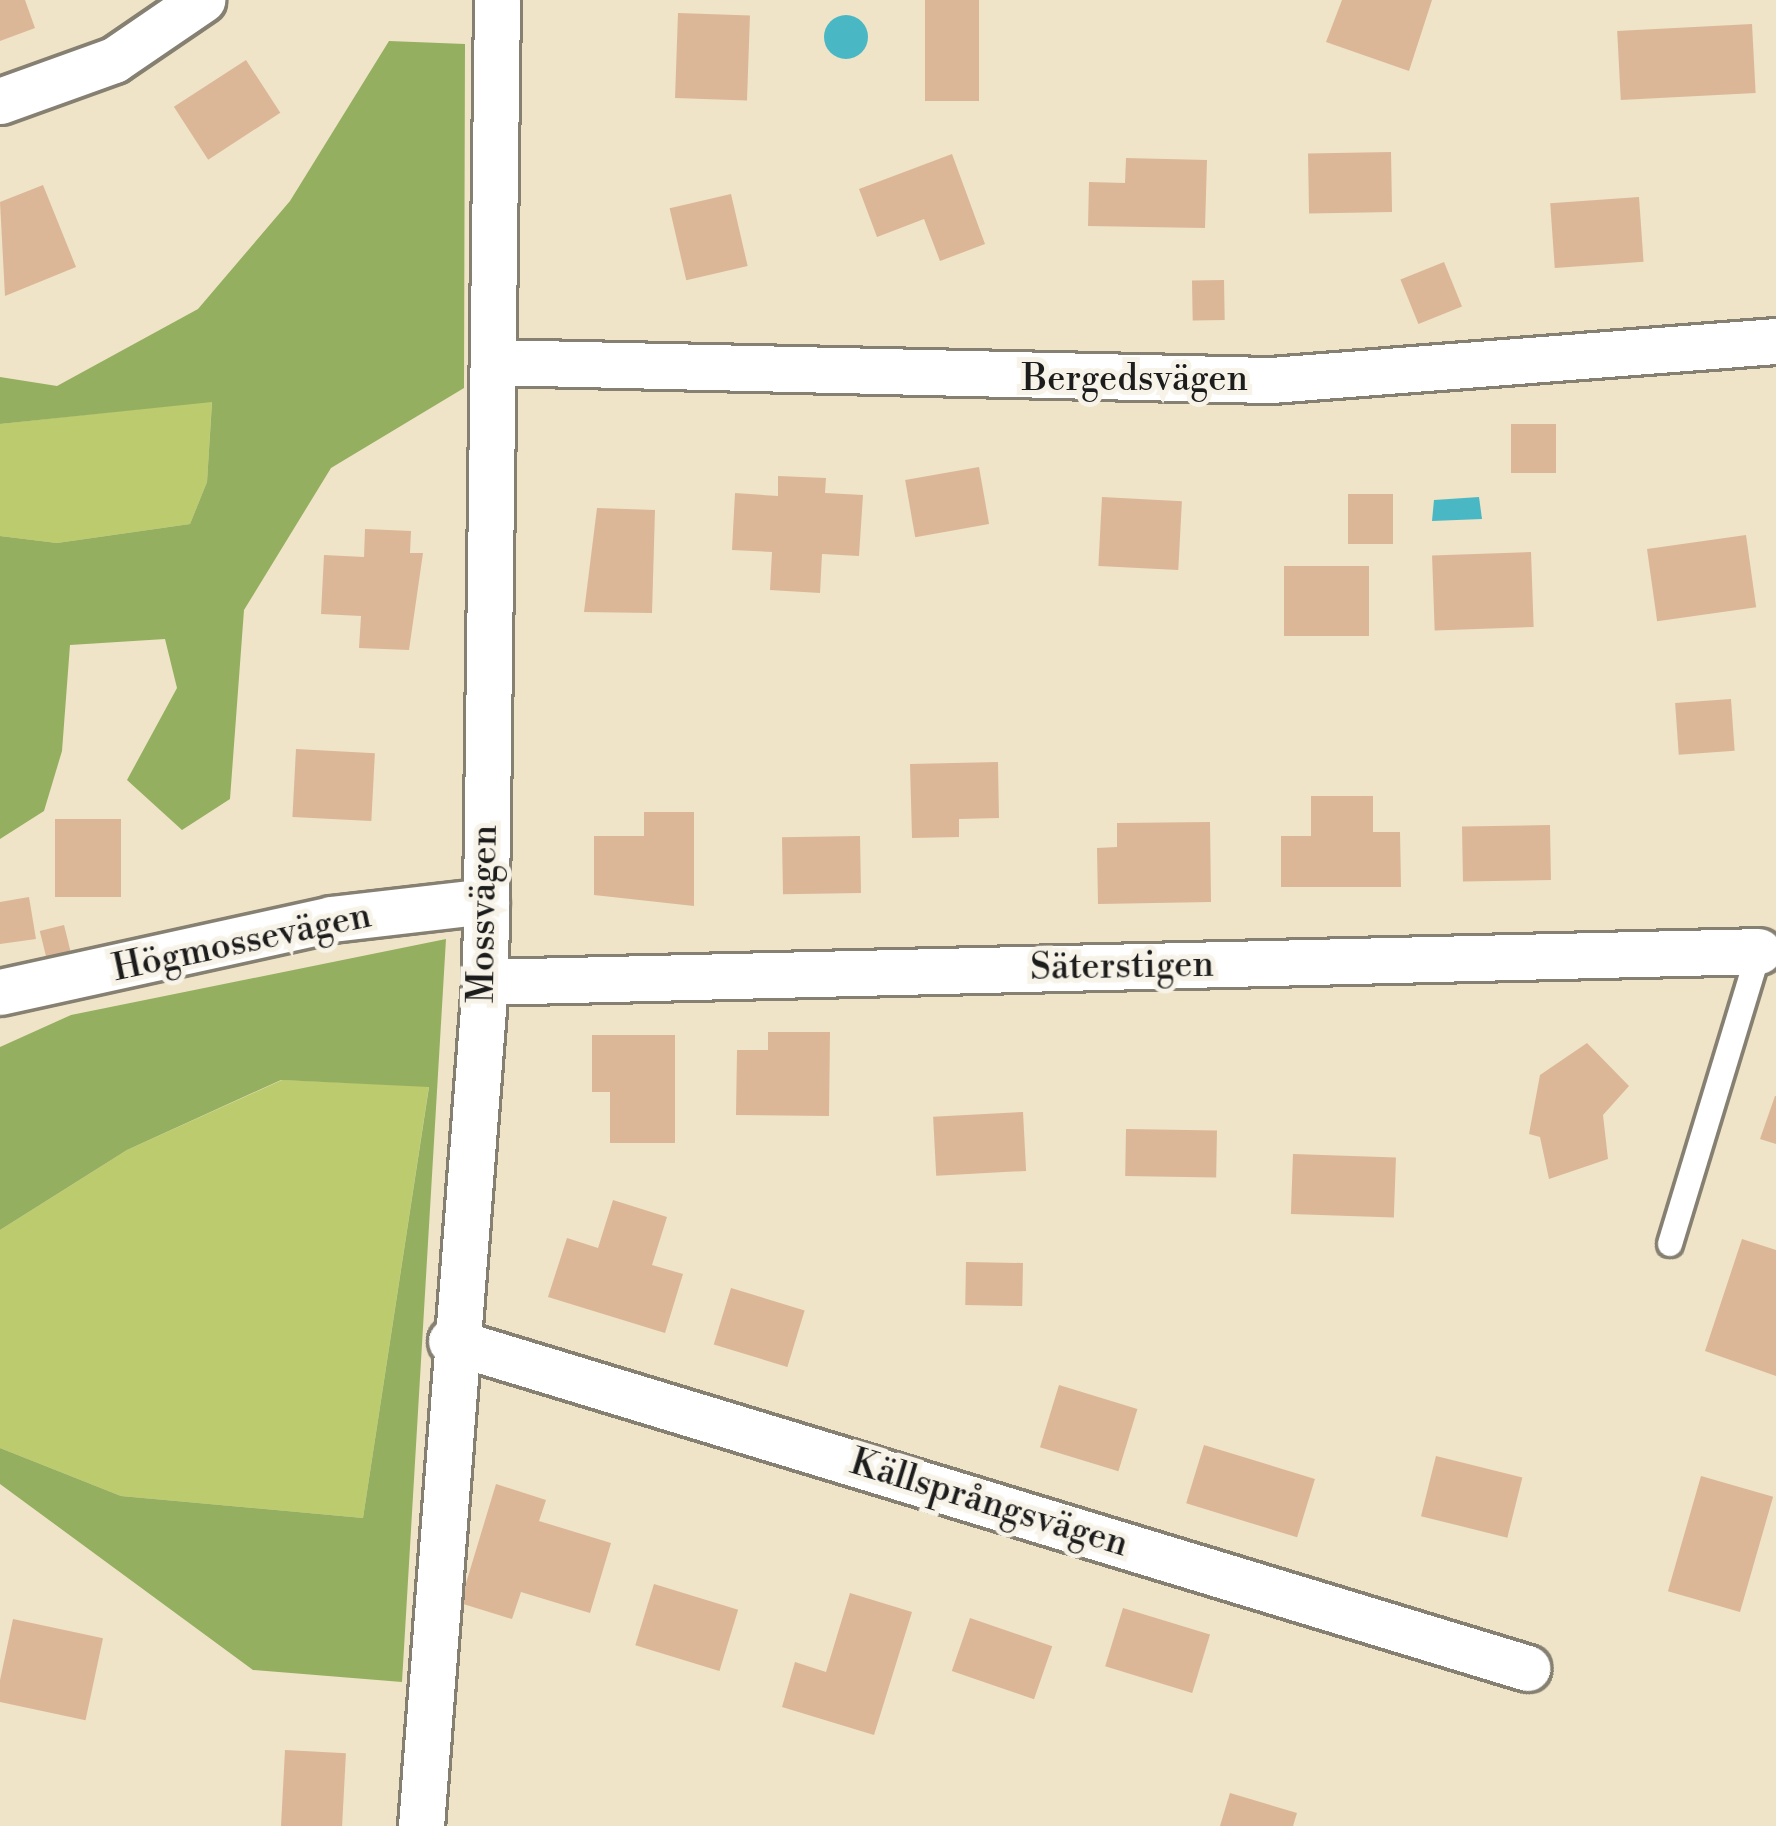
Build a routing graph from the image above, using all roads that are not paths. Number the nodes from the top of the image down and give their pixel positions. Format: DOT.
graph roads {
  1 [pos="202,0"];
  2 [pos="497,0"];
  3 [pos="0,101"];
  4 [pos="1776,341"];
  5 [pos="493,362"];
  6 [pos="486,901"];
  7 [pos="1760,951"];
  8 [pos="485,982"];
  9 [pos="0,992"];
  10 [pos="1670,1244"];
  11 [pos="452,1341"];
  12 [pos="1527,1668"];
  13 [pos="421,1826"];
  1 -- 3 [label="street"];
  2 -- 5 [label="street, Mossvägen"];
  4 -- 5 [label="street, Bergedsvägen"];
  5 -- 6 [label="street, Mossvägen"];
  6 -- 8 [label="street, Mossvägen"];
  6 -- 9 [label="street, Högmossevägen"];
  7 -- 8 [label="street, Säterstigen"];
  7 -- 10 [label="lane"];
  8 -- 11 [label="street, Mossvägen"];
  11 -- 12 [label="street, Källsprångsvägen"];
  11 -- 13 [label="street, Mossvägen"];
}
